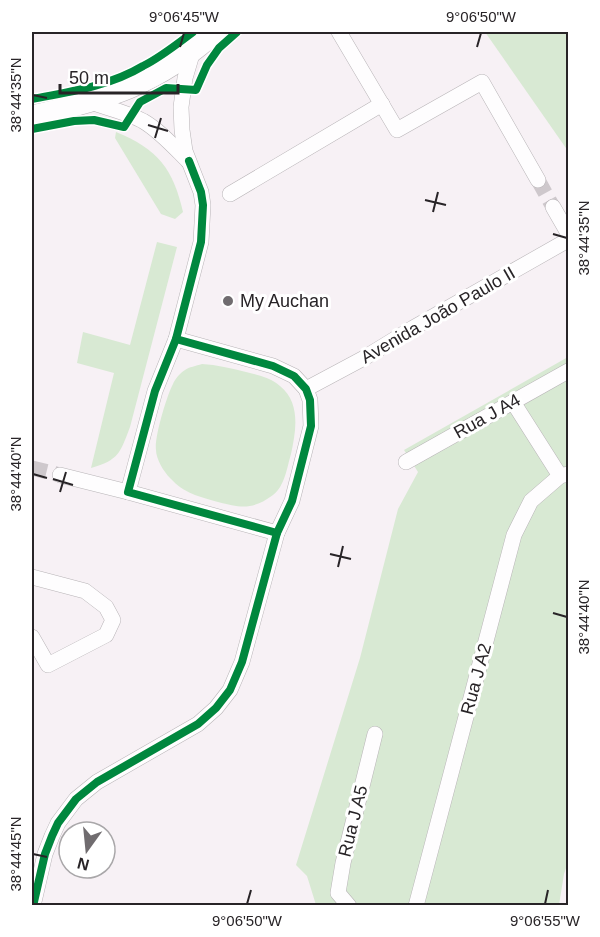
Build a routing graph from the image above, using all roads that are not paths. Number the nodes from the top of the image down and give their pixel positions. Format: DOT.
graph roads {
  1 [pos="216,32"];
  2 [pos="339,32"];
  3 [pos="193,51"];
  4 [pos="90,102"];
  5 [pos="382,104"];
  6 [pos="32,116"];
  7 [pos="189,161"];
  8 [pos="538,180"];
  9 [pos="230,194"];
  10 [pos="554,207"];
  11 [pos="568,233"];
  12 [pos="568,240"];
  13 [pos="176,339"];
  14 [pos="568,371"];
  15 [pos="306,389"];
  16 [pos="513,402"];
  17 [pos="406,462"];
  18 [pos="60,475"];
  19 [pos="564,475"];
  20 [pos="128,492"];
  21 [pos="277,533"];
  22 [pos="32,577"];
  23 [pos="32,637"];
  24 [pos="375,734"];
  25 [pos="33,906"];
  26 [pos="350,906"];
  27 [pos="416,906"];
  1 -- 3 [label="main road"];
  2 -- 5 [label="street"];
  3 -- 4 [label="main road"];
  3 -- 7 [label="street"];
  4 -- 6 [label="main road"];
  4 -- 7 [label="street"];
  5 -- 8 [label="street"];
  5 -- 9 [label="street"];
  7 -- 13 [label="street"];
  10 -- 11 [label="street"];
  12 -- 15 [label="street, Avenida João Paulo II"];
  13 -- 15 [label="street"];
  13 -- 20 [label="street"];
  14 -- 16 [label="street, Rua J A4"];
  15 -- 21 [label="street"];
  16 -- 17 [label="street, Rua J A4"];
  16 -- 19 [label="street"];
  18 -- 20 [label="street"];
  19 -- 27 [label="street, Rua J A2"];
  20 -- 21 [label="street"];
  21 -- 25 [label="street"];
  22 -- 23 [label="street"];
  24 -- 26 [label="street, Rua J A5"];
}
